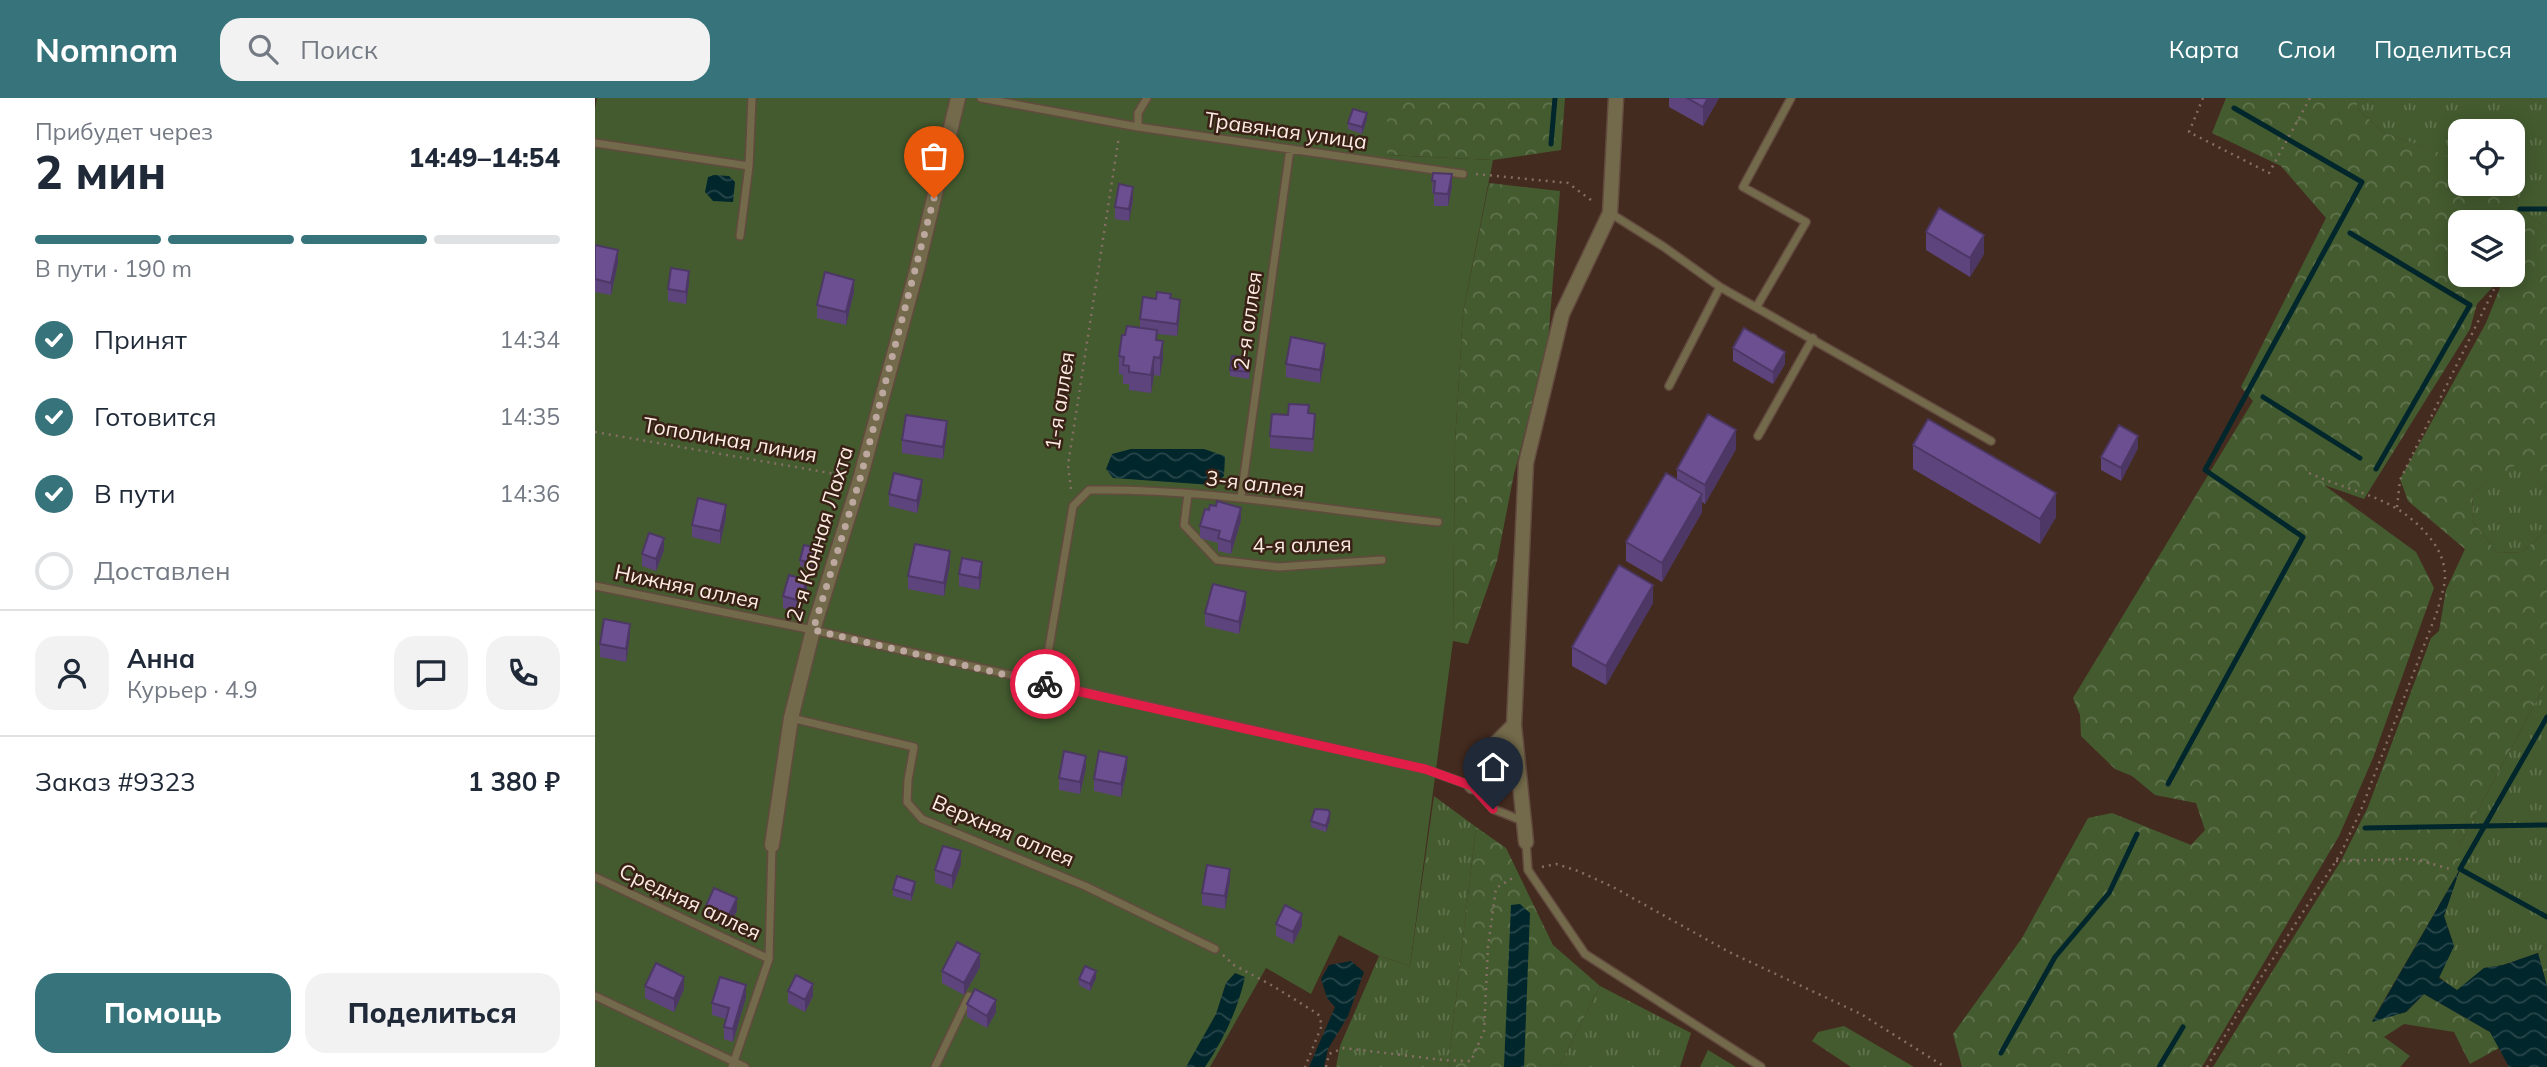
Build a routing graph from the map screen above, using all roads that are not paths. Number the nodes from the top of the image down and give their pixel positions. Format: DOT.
graph roads {
  1 [pos="752,98"];
  2 [pos="958,98"];
  3 [pos="981,98"];
  4 [pos="1147,98"];
  5 [pos="1616,98"];
  6 [pos="1791,98"];
  7 [pos="1138,127"];
  8 [pos="595,144"];
  9 [pos="1290,149"];
  10 [pos="749,166"];
  11 [pos="1463,174"];
  12 [pos="1609,213"];
  13 [pos="740,236"];
  14 [pos="1720,287"];
  15 [pos="1758,306"];
  16 [pos="1813,338"];
  17 [pos="1669,386"];
  18 [pos="1759,436"];
  19 [pos="1991,441"];
  20 [pos="1188,494"];
  21 [pos="1241,497"];
  22 [pos="1438,522"];
  23 [pos="1382,560"];
  24 [pos="595,586"];
  25 [pos="813,630"];
  26 [pos="1042,683"];
  27 [pos="791,718"];
  28 [pos="1514,725"];
  29 [pos="1472,786"];
  30 [pos="1524,821"];
  31 [pos="1526,842"];
  32 [pos="772,845"];
  33 [pos="595,877"];
  34 [pos="1215,949"];
  35 [pos="769,959"];
  36 [pos="595,996"];
  37 [pos="969,996"];
  38 [pos="734,1065"];
  39 [pos="745,1067"];
  40 [pos="935,1067"];
  41 [pos="1761,1067"];
  1 -- 10 [label="lane"];
  2 -- 25 [label="street, 2-я Конная Лахта"];
  3 -- 7 [label="lane, Травяная улица"];
  4 -- 7 [label="lane"];
  5 -- 12 [label="street"];
  6 -- 15 [label="lane"];
  7 -- 9 [label="lane, Травяная улица"];
  8 -- 10 [label="lane"];
  9 -- 11 [label="lane, Травяная улица"];
  9 -- 21 [label="lane, 2-я аллея"];
  10 -- 13 [label="lane"];
  12 -- 14 [label="lane"];
  12 -- 28 [label="street"];
  14 -- 15 [label="lane"];
  14 -- 17 [label="lane"];
  15 -- 16 [label="lane"];
  16 -- 18 [label="lane"];
  16 -- 19 [label="lane"];
  20 -- 21 [label="lane, 3-я аллея"];
  20 -- 23 [label="lane, 4-я аллея"];
  20 -- 26 [label="lane, 3-я аллея"];
  21 -- 22 [label="lane, 3-я аллея"];
  24 -- 25 [label="lane, Нижняя аллея"];
  25 -- 26 [label="lane, Нижняя аллея"];
  25 -- 27 [label="street, 2-я Конная Лахта"];
  26 -- 29 [label="lane, Нижняя аллея"];
  27 -- 32 [label="street, 2-я Конная Лахта"];
  27 -- 34 [label="lane, Верхняя аллея"];
  28 -- 29 [label="street"];
  28 -- 30 [label="street"];
  29 -- 30 [label="lane"];
  30 -- 31 [label="street"];
  31 -- 41 [label="lane"];
  32 -- 35 [label="lane, 2-я Конная Лахта"];
  33 -- 35 [label="lane, Средняя аллея"];
  35 -- 38 [label="lane, 2-я Конная Лахта"];
  36 -- 38 [label="lane"];
  37 -- 40 [label="lane"];
  38 -- 39 [label="lane"];
}
